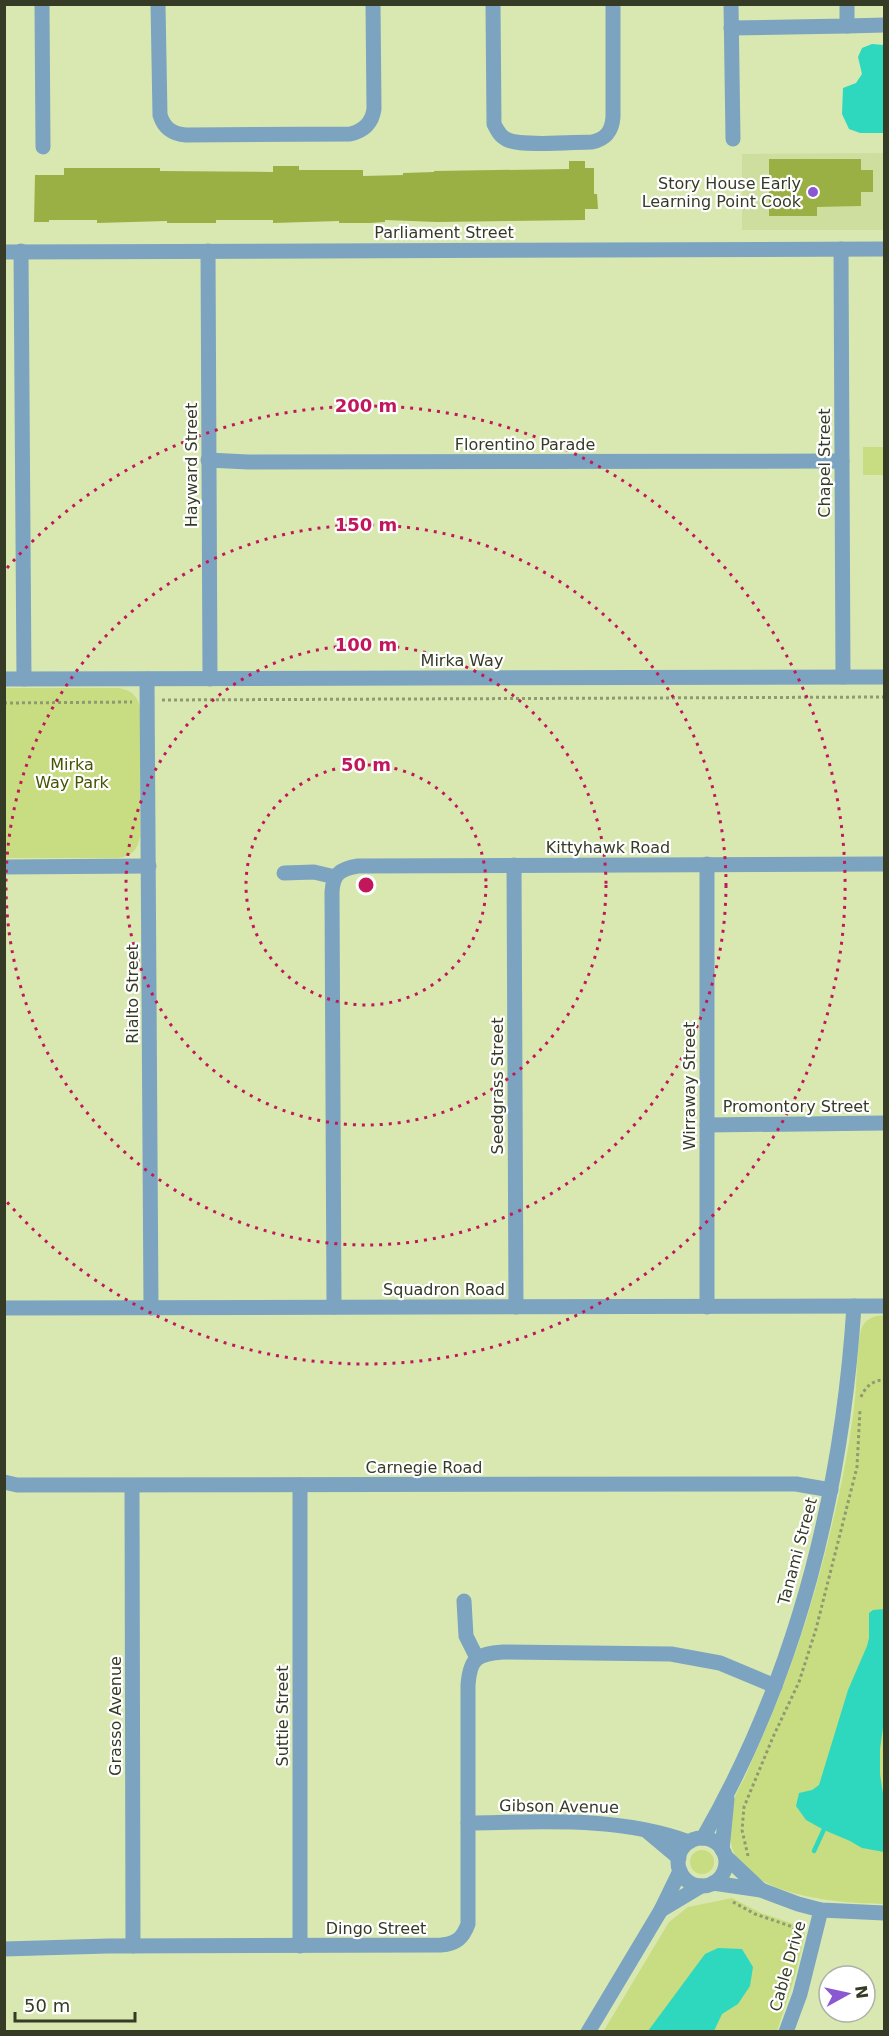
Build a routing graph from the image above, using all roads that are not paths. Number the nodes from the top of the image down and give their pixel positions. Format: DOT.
graph roads {
  1 [pos="42,4"];
  2 [pos="158,4"];
  3 [pos="373,4"];
  4 [pos="493,4"];
  5 [pos="613,4"];
  6 [pos="731,4"];
  7 [pos="847,4"];
  8 [pos="885,25"];
  9 [pos="848,26"];
  10 [pos="731,28"];
  11 [pos="733,139"];
  12 [pos="43,147"];
  13 [pos="841,249"];
  14 [pos="885,249"];
  15 [pos="208,251"];
  16 [pos="4,252"];
  17 [pos="21,252"];
  18 [pos="208,460"];
  19 [pos="842,461"];
  20 [pos="843,677"];
  21 [pos="885,677"];
  22 [pos="4,679"];
  23 [pos="24,679"];
  24 [pos="147,679"];
  25 [pos="210,679"];
  26 [pos="707,864"];
  27 [pos="885,864"];
  28 [pos="514,865"];
  29 [pos="149,866"];
  30 [pos="4,867"];
  31 [pos="284,873"];
  32 [pos="335,877"];
  33 [pos="885,1124"];
  34 [pos="707,1125"];
  35 [pos="516,1306"];
  36 [pos="854,1306"];
  37 [pos="885,1306"];
  38 [pos="334,1307"];
  39 [pos="707,1307"];
  40 [pos="4,1308"];
  41 [pos="152,1308"];
  42 [pos="300,1485"];
  43 [pos="8,1486"];
  44 [pos="132,1486"];
  45 [pos="831,1490"];
  46 [pos="464,1601"];
  47 [pos="477,1658"];
  48 [pos="775,1686"];
  49 [pos="727,1793"];
  50 [pos="468,1823"];
  51 [pos="648,1832"];
  52 [pos="696,1840"];
  53 [pos="724,1853"];
  54 [pos="679,1864"];
  55 [pos="738,1878"];
  56 [pos="707,1885"];
  57 [pos="661,1910"];
  58 [pos="821,1910"];
  59 [pos="885,1913"];
  60 [pos="133,1946"];
  61 [pos="300,1946"];
  62 [pos="4,1949"];
  63 [pos="588,2031"];
  64 [pos="786,2031"];
  1 -- 12 [label="street"];
  2 -- 3 [label="street"];
  4 -- 5 [label="street"];
  6 -- 10 [label="street"];
  7 -- 9 [label="street"];
  8 -- 9 [label="street"];
  9 -- 10 [label="street"];
  10 -- 11 [label="street"];
  13 -- 14 [label="street, Parliament Street"];
  13 -- 15 [label="street, Parliament Street"];
  13 -- 19 [label="street, Chapel Street"];
  15 -- 17 [label="street, Parliament Street"];
  15 -- 18 [label="street, Hayward Street"];
  16 -- 17 [label="street, Parliament Street"];
  17 -- 23 [label="street"];
  18 -- 19 [label="street, Florentino Parade"];
  18 -- 25 [label="street, Hayward Street"];
  19 -- 20 [label="street, Chapel Street"];
  20 -- 21 [label="street, Mirka Way"];
  20 -- 25 [label="street, Mirka Way"];
  22 -- 23 [label="street, Mirka Way"];
  23 -- 24 [label="street, Mirka Way"];
  24 -- 25 [label="street, Mirka Way"];
  24 -- 29 [label="street, Rialto Street"];
  26 -- 27 [label="street, Kittyhawk Road"];
  26 -- 28 [label="street, Kittyhawk Road"];
  26 -- 34 [label="street, Wirraway Street"];
  28 -- 32 [label="street, Kittyhawk Road"];
  28 -- 35 [label="street, Seedgrass Street"];
  29 -- 30 [label="street"];
  29 -- 41 [label="street, Rialto Street"];
  31 -- 32 [label="street"];
  32 -- 38 [label="street"];
  33 -- 34 [label="street, Promontory Street"];
  34 -- 39 [label="street, Wirraway Street"];
  35 -- 38 [label="street, Squadron Road"];
  35 -- 39 [label="street, Squadron Road"];
  36 -- 37 [label="street, Squadron Road"];
  36 -- 39 [label="street, Squadron Road"];
  36 -- 45 [label="street, Tanami Street"];
  38 -- 41 [label="street, Squadron Road"];
  40 -- 41 [label="street, Squadron Road"];
  42 -- 44 [label="street, Carnegie Road"];
  42 -- 45 [label="street, Carnegie Road"];
  42 -- 61 [label="street, Suttie Street"];
  43 -- 44 [label="street, Carnegie Road"];
  44 -- 60 [label="street, Grasso Avenue"];
  45 -- 48 [label="street, Tanami Street"];
  46 -- 47 [label="street"];
  47 -- 48 [label="street"];
  47 -- 50 [label="street, Dingo Street"];
  48 -- 49 [label="street, Tanami Street"];
  49 -- 52 [label="street, Tanami Street"];
  49 -- 53 [label="street, Tanami Street"];
  50 -- 51 [label="street, Gibson Avenue"];
  50 -- 61 [label="street, Dingo Street"];
  51 -- 52 [label="street, Gibson Avenue"];
  51 -- 54 [label="street, Gibson Avenue"];
  52 -- 53 [label="street"];
  52 -- 54 [label="street"];
  53 -- 55 [label="street"];
  53 -- 56 [label="street"];
  54 -- 56 [label="street"];
  54 -- 57 [label="street"];
  55 -- 56 [label="street"];
  55 -- 58 [label="street"];
  56 -- 57 [label="street"];
  57 -- 63 [label="street"];
  58 -- 59 [label="street"];
  58 -- 64 [label="street, Cable Drive"];
  60 -- 61 [label="street, Dingo Street"];
  60 -- 62 [label="street, Dingo Street"];
}
